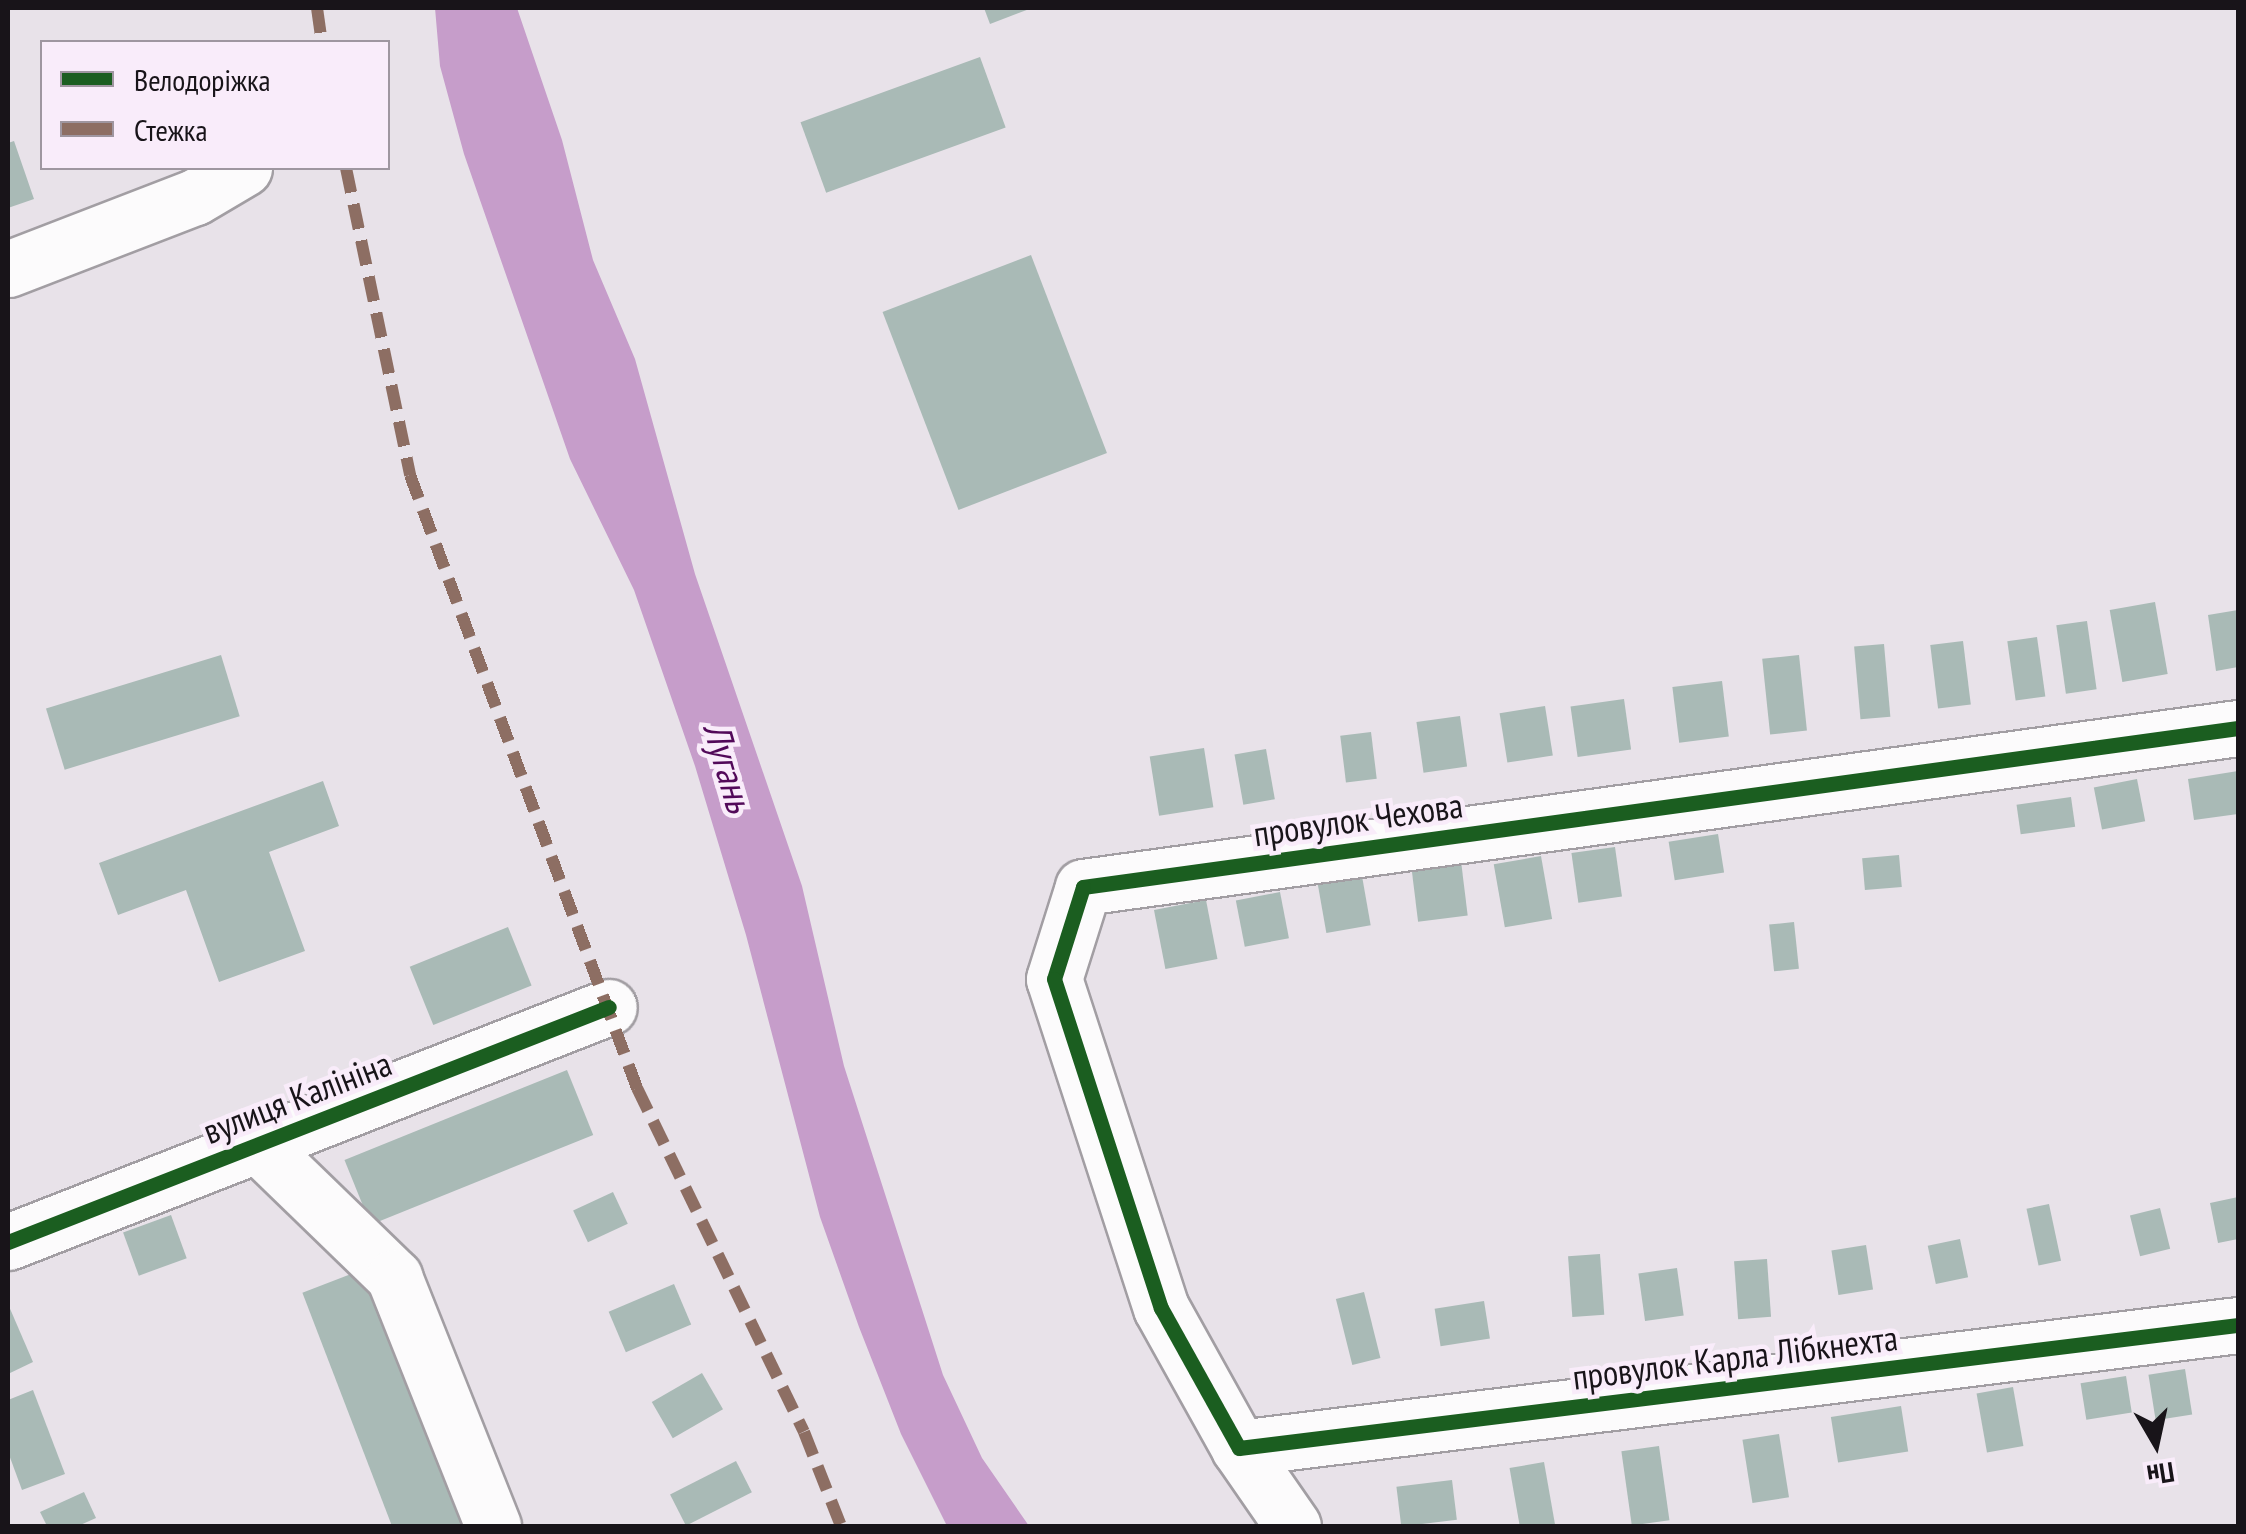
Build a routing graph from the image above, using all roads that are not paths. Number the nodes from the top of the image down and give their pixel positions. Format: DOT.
graph roads {
  1 [pos="241,170"];
  2 [pos="8,269"];
  3 [pos="2238,728"];
  4 [pos="608,1008"];
  5 [pos="258,1145"];
  6 [pos="8,1242"];
  7 [pos="2238,1325"];
  8 [pos="1239,1448"];
  9 [pos="493,1526"];
  10 [pos="1292,1526"];
  1 -- 2 [label="street"];
  3 -- 8 [label="street, провулок Чехова"];
  4 -- 5 [label="street, вулиця Калініна"];
  5 -- 6 [label="street, вулиця Калініна"];
  5 -- 9 [label="street"];
  7 -- 8 [label="street, провулок Карла Лібкнехта"];
  8 -- 10 [label="street"];
}
